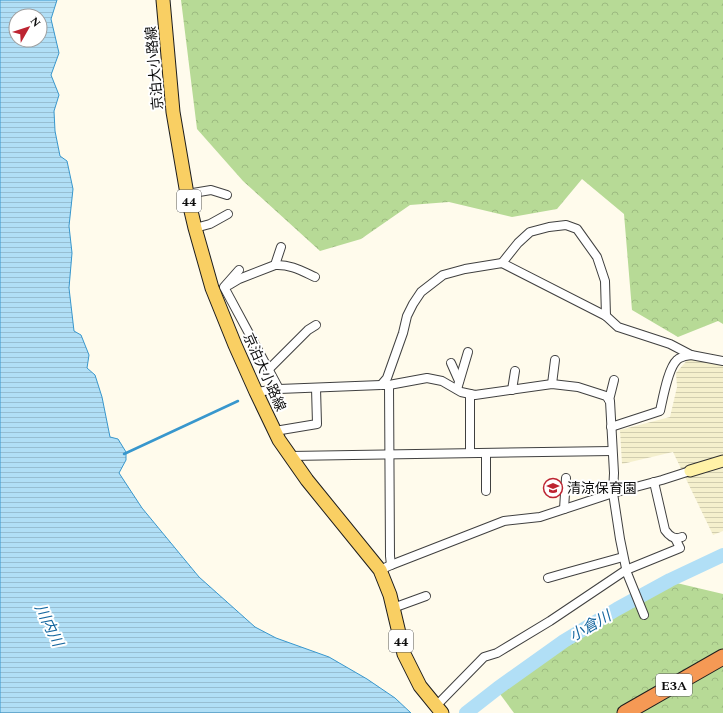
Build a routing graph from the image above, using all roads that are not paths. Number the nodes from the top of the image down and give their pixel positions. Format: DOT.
graph roads {
  1 [pos="163,0"];
  2 [pos="187,194"];
  3 [pos="227,195"];
  4 [pos="228,214"];
  5 [pos="195,228"];
  6 [pos="281,247"];
  7 [pos="502,263"];
  8 [pos="276,265"];
  9 [pos="239,270"];
  10 [pos="315,277"];
  11 [pos="219,290"];
  12 [pos="606,316"];
  13 [pos="316,325"];
  14 [pos="468,352"];
  15 [pos="691,355"];
  16 [pos="554,360"];
  17 [pos="723,361"];
  18 [pos="451,363"];
  19 [pos="268,370"];
  20 [pos="515,371"];
  21 [pos="614,380"];
  22 [pos="459,381"];
  23 [pos="552,384"];
  24 [pos="385,385"];
  25 [pos="316,388"];
  26 [pos="279,389"];
  27 [pos="457,389"];
  28 [pos="512,390"];
  29 [pos="256,392"];
  30 [pos="470,394"];
  31 [pos="608,400"];
  32 [pos="611,427"];
  33 [pos="275,432"];
  34 [pos="612,451"];
  35 [pos="470,453"];
  36 [pos="486,453"];
  37 [pos="389,454"];
  38 [pos="290,456"];
  39 [pos="723,461"];
  40 [pos="690,471"];
  41 [pos="566,478"];
  42 [pos="654,482"];
  43 [pos="486,491"];
  44 [pos="613,493"];
  45 [pos="564,509"];
  46 [pos="623,557"];
  47 [pos="385,567"];
  48 [pos="626,572"];
  49 [pos="548,578"];
  50 [pos="426,596"];
  51 [pos="393,608"];
  52 [pos="644,615"];
  53 [pos="723,657"];
  54 [pos="439,709"];
  55 [pos="625,713"];
  1 -- 2 [label="main road, 京泊大小路線 / 44"];
  2 -- 3 [label="street"];
  2 -- 5 [label="main road, 京泊大小路線 / 44"];
  4 -- 5 [label="street"];
  5 -- 11 [label="main road, 京泊大小路線 / 44"];
  6 -- 8 [label="street"];
  7 -- 12 [label="street"];
  7 -- 12 [label="street"];
  7 -- 24 [label="street"];
  8 -- 10 [label="street"];
  8 -- 11 [label="street"];
  9 -- 11 [label="street"];
  11 -- 19 [label="street"];
  11 -- 29 [label="main road, 京泊大小路線 / 44"];
  12 -- 15 [label="street"];
  13 -- 19 [label="street"];
  14 -- 22 [label="street"];
  15 -- 17 [label="street"];
  15 -- 32 [label="street"];
  16 -- 23 [label="street"];
  18 -- 22 [label="street"];
  19 -- 26 [label="street"];
  20 -- 28 [label="street"];
  21 -- 31 [label="street"];
  22 -- 27 [label="street"];
  23 -- 28 [label="street"];
  23 -- 31 [label="street"];
  24 -- 25 [label="street"];
  24 -- 27 [label="street"];
  24 -- 37 [label="street"];
  25 -- 26 [label="street"];
  25 -- 33 [label="street"];
  26 -- 29 [label="street"];
  27 -- 30 [label="street"];
  28 -- 30 [label="street"];
  29 -- 33 [label="main road, 京泊大小路線 / 44"];
  30 -- 35 [label="street"];
  31 -- 32 [label="street"];
  32 -- 34 [label="street"];
  33 -- 38 [label="main road, 京泊大小路線 / 44"];
  34 -- 36 [label="street"];
  34 -- 44 [label="street"];
  35 -- 36 [label="street"];
  35 -- 37 [label="street"];
  36 -- 43 [label="street"];
  37 -- 38 [label="street"];
  37 -- 47 [label="street"];
  38 -- 47 [label="main road, 京泊大小路線 / 44"];
  39 -- 40 [label="street"];
  40 -- 42 [label="street"];
  41 -- 45 [label="street"];
  42 -- 44 [label="street"];
  42 -- 48 [label="street"];
  44 -- 45 [label="street"];
  44 -- 46 [label="street"];
  45 -- 47 [label="street"];
  46 -- 48 [label="street"];
  46 -- 49 [label="street"];
  47 -- 51 [label="main road, 京泊大小路線 / 44"];
  48 -- 52 [label="street"];
  48 -- 54 [label="street"];
  50 -- 51 [label="street"];
  51 -- 54 [label="main road, 京泊大小路線 / 44"];
  53 -- 55 [label="highway, E3A"];
}
